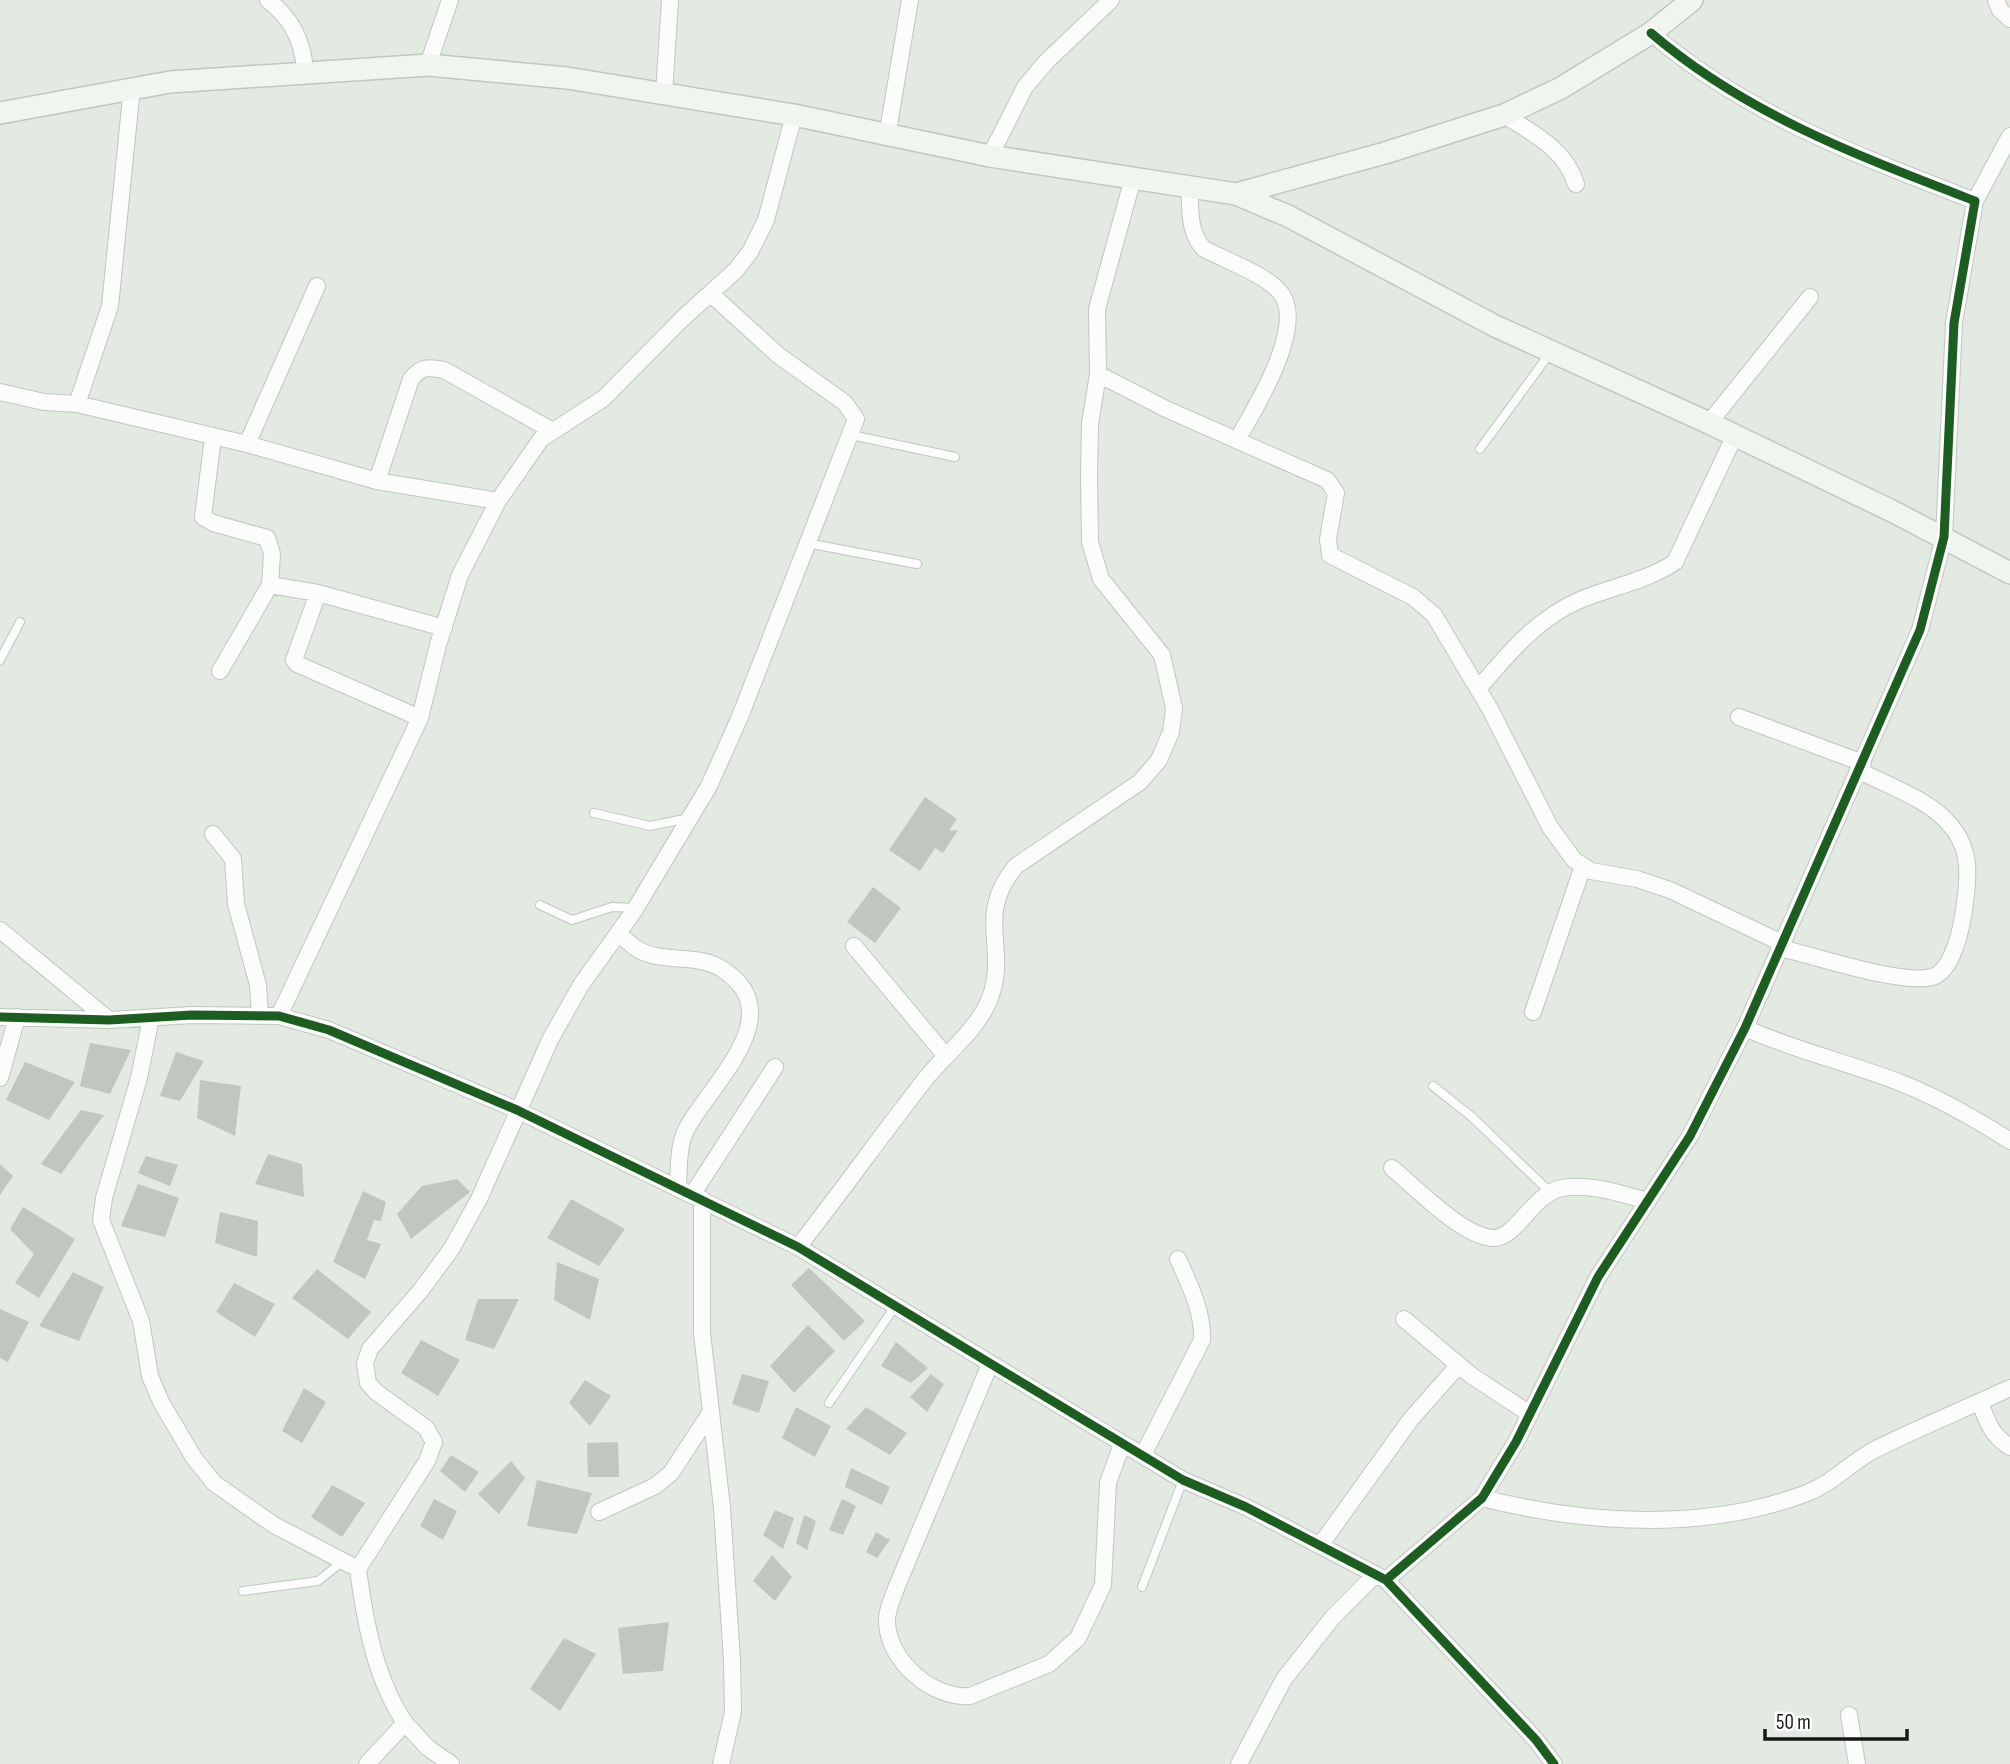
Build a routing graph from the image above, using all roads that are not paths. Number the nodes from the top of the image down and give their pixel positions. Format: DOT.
graph roads {
  1 [pos="268,0"];
  2 [pos="450,0"];
  3 [pos="670,0"];
  4 [pos="910,0"];
  5 [pos="1111,0"];
  6 [pos="1691,0"];
  7 [pos="1996,0"];
  8 [pos="2010,19"];
  9 [pos="1651,33"];
  10 [pos="428,65"];
  11 [pos="304,71"];
  12 [pos="132,88"];
  13 [pos="664,94"];
  14 [pos="0,113"];
  15 [pos="794,115"];
  16 [pos="1504,115"];
  17 [pos="2010,136"];
  18 [pos="887,137"];
  19 [pos="990,156"];
  20 [pos="1133,178"];
  21 [pos="1576,184"];
  22 [pos="1189,188"];
  23 [pos="1236,194"];
  24 [pos="1975,201"];
  25 [pos="317,286"];
  26 [pos="711,294"];
  27 [pos="1810,297"];
  28 [pos="1551,352"];
  29 [pos="1098,374"];
  30 [pos="0,392"];
  31 [pos="77,404"];
  32 [pos="1709,423"];
  33 [pos="551,430"];
  34 [pos="851,435"];
  35 [pos="213,437"];
  36 [pos="1734,437"];
  37 [pos="1237,440"];
  38 [pos="247,444"];
  39 [pos="1480,449"];
  40 [pos="955,457"];
  41 [pos="377,481"];
  42 [pos="498,501"];
  43 [pos="1944,537"];
  44 [pos="806,543"];
  45 [pos="917,564"];
  46 [pos="2010,573"];
  47 [pos="270,585"];
  48 [pos="318,593"];
  49 [pos="20,621"];
  50 [pos="443,628"];
  51 [pos="0,660"];
  52 [pos="220,671"];
  53 [pos="1478,689"];
  54 [pos="1739,717"];
  55 [pos="420,718"];
  56 [pos="1861,767"];
  57 [pos="594,813"];
  58 [pos="690,818"];
  59 [pos="213,834"];
  60 [pos="1583,866"];
  61 [pos="540,905"];
  62 [pos="636,908"];
  63 [pos="0,930"];
  64 [pos="618,933"];
  65 [pos="854,946"];
  66 [pos="1781,946"];
  67 [pos="1533,1012"];
  68 [pos="260,1015"];
  69 [pos="279,1016"];
  70 [pos="0,1017"];
  71 [pos="17,1017"];
  72 [pos="151,1018"];
  73 [pos="109,1020"];
  74 [pos="1745,1028"];
  75 [pos="945,1055"];
  76 [pos="775,1067"];
  77 [pos="0,1078"];
  78 [pos="1433,1086"];
  79 [pos="517,1110"];
  80 [pos="2010,1141"];
  81 [pos="1392,1168"];
  82 [pos="1551,1193"];
  83 [pos="691,1194"];
  84 [pos="1648,1201"];
  85 [pos="798,1247"];
  86 [pos="1178,1259"];
  87 [pos="896,1305"];
  88 [pos="1404,1320"];
  89 [pos="990,1364"];
  90 [pos="1458,1366"];
  91 [pos="2010,1388"];
  92 [pos="1980,1402"];
  93 [pos="829,1403"];
  94 [pos="711,1412"];
  95 [pos="1530,1414"];
  96 [pos="1122,1444"];
  97 [pos="2010,1447"];
  98 [pos="1143,1455"];
  99 [pos="1183,1480"];
  100 [pos="1482,1498"];
  101 [pos="599,1512"];
  102 [pos="1321,1544"];
  103 [pos="343,1561"];
  104 [pos="358,1569"];
  105 [pos="1380,1578"];
  106 [pos="1142,1587"];
  107 [pos="243,1591"];
  108 [pos="1849,1715"];
  109 [pos="405,1723"];
  110 [pos="367,1764"];
  111 [pos="451,1764"];
  112 [pos="721,1764"];
  113 [pos="1239,1764"];
  114 [pos="1554,1764"];
  115 [pos="1857,1764"];
  1 -- 11 [label="street"];
  2 -- 10 [label="street"];
  3 -- 13 [label="street"];
  4 -- 18 [label="street"];
  5 -- 19 [label="street"];
  6 -- 9 [label="main road"];
  7 -- 8 [label="street"];
  9 -- 16 [label="main road"];
  9 -- 24 [label="street"];
  10 -- 11 [label="main road"];
  10 -- 13 [label="main road"];
  11 -- 12 [label="main road"];
  12 -- 14 [label="main road"];
  12 -- 31 [label="street"];
  13 -- 15 [label="main road"];
  15 -- 18 [label="main road"];
  15 -- 26 [label="street"];
  16 -- 21 [label="street"];
  16 -- 23 [label="main road"];
  17 -- 24 [label="street"];
  18 -- 19 [label="main road"];
  19 -- 20 [label="main road"];
  20 -- 22 [label="main road"];
  20 -- 29 [label="street"];
  22 -- 23 [label="main road"];
  22 -- 37 [label="street"];
  23 -- 28 [label="main road"];
  24 -- 43 [label="street"];
  25 -- 38 [label="street"];
  26 -- 33 [label="street"];
  26 -- 34 [label="street"];
  27 -- 32 [label="street"];
  28 -- 32 [label="main road"];
  28 -- 39 [label="lane"];
  29 -- 37 [label="street"];
  29 -- 75 [label="street"];
  30 -- 31 [label="street"];
  31 -- 35 [label="street"];
  32 -- 36 [label="main road"];
  33 -- 41 [label="street"];
  33 -- 42 [label="street"];
  34 -- 40 [label="lane"];
  34 -- 44 [label="street"];
  35 -- 38 [label="street"];
  35 -- 47 [label="street"];
  36 -- 43 [label="main road"];
  36 -- 53 [label="street"];
  37 -- 53 [label="street"];
  38 -- 41 [label="street"];
  41 -- 42 [label="street"];
  42 -- 50 [label="street"];
  43 -- 46 [label="main road"];
  43 -- 56 [label="street"];
  44 -- 45 [label="lane"];
  44 -- 58 [label="street"];
  47 -- 48 [label="street"];
  47 -- 52 [label="street"];
  48 -- 50 [label="street"];
  48 -- 55 [label="street"];
  49 -- 51 [label="lane"];
  50 -- 55 [label="street"];
  53 -- 60 [label="street"];
  54 -- 56 [label="street"];
  55 -- 69 [label="street"];
  56 -- 66 [label="street"];
  56 -- 66 [label="street"];
  57 -- 58 [label="lane"];
  58 -- 62 [label="street"];
  59 -- 68 [label="street"];
  60 -- 66 [label="street"];
  60 -- 67 [label="street"];
  61 -- 62 [label="lane"];
  62 -- 64 [label="street"];
  63 -- 73 [label="street"];
  64 -- 79 [label="street"];
  64 -- 83 [label="street"];
  65 -- 75 [label="street"];
  66 -- 74 [label="street"];
  68 -- 69 [label="street"];
  68 -- 72 [label="street"];
  69 -- 79 [label="street"];
  70 -- 71 [label="street"];
  71 -- 73 [label="street"];
  71 -- 77 [label="street"];
  72 -- 73 [label="street"];
  72 -- 103 [label="street"];
  74 -- 80 [label="street"];
  74 -- 84 [label="street"];
  75 -- 85 [label="street"];
  76 -- 83 [label="street"];
  78 -- 82 [label="lane"];
  79 -- 83 [label="street"];
  79 -- 104 [label="street"];
  81 -- 82 [label="street"];
  82 -- 84 [label="street"];
  83 -- 85 [label="street"];
  83 -- 94 [label="street"];
  84 -- 95 [label="street"];
  85 -- 87 [label="street"];
  86 -- 98 [label="street"];
  87 -- 89 [label="street"];
  87 -- 93 [label="lane"];
  88 -- 90 [label="street"];
  89 -- 96 [label="street"];
  89 -- 96 [label="street"];
  90 -- 95 [label="street"];
  90 -- 102 [label="street"];
  91 -- 92 [label="street"];
  92 -- 97 [label="street"];
  92 -- 100 [label="street"];
  94 -- 101 [label="street"];
  94 -- 112 [label="street"];
  95 -- 100 [label="street"];
  96 -- 98 [label="street"];
  98 -- 99 [label="street"];
  99 -- 102 [label="street"];
  99 -- 106 [label="lane"];
  100 -- 105 [label="street"];
  102 -- 105 [label="street"];
  103 -- 104 [label="street"];
  103 -- 107 [label="lane"];
  104 -- 109 [label="street"];
  105 -- 113 [label="street"];
  105 -- 114 [label="street"];
  108 -- 115 [label="street"];
  109 -- 110 [label="street"];
  109 -- 111 [label="street"];
}
